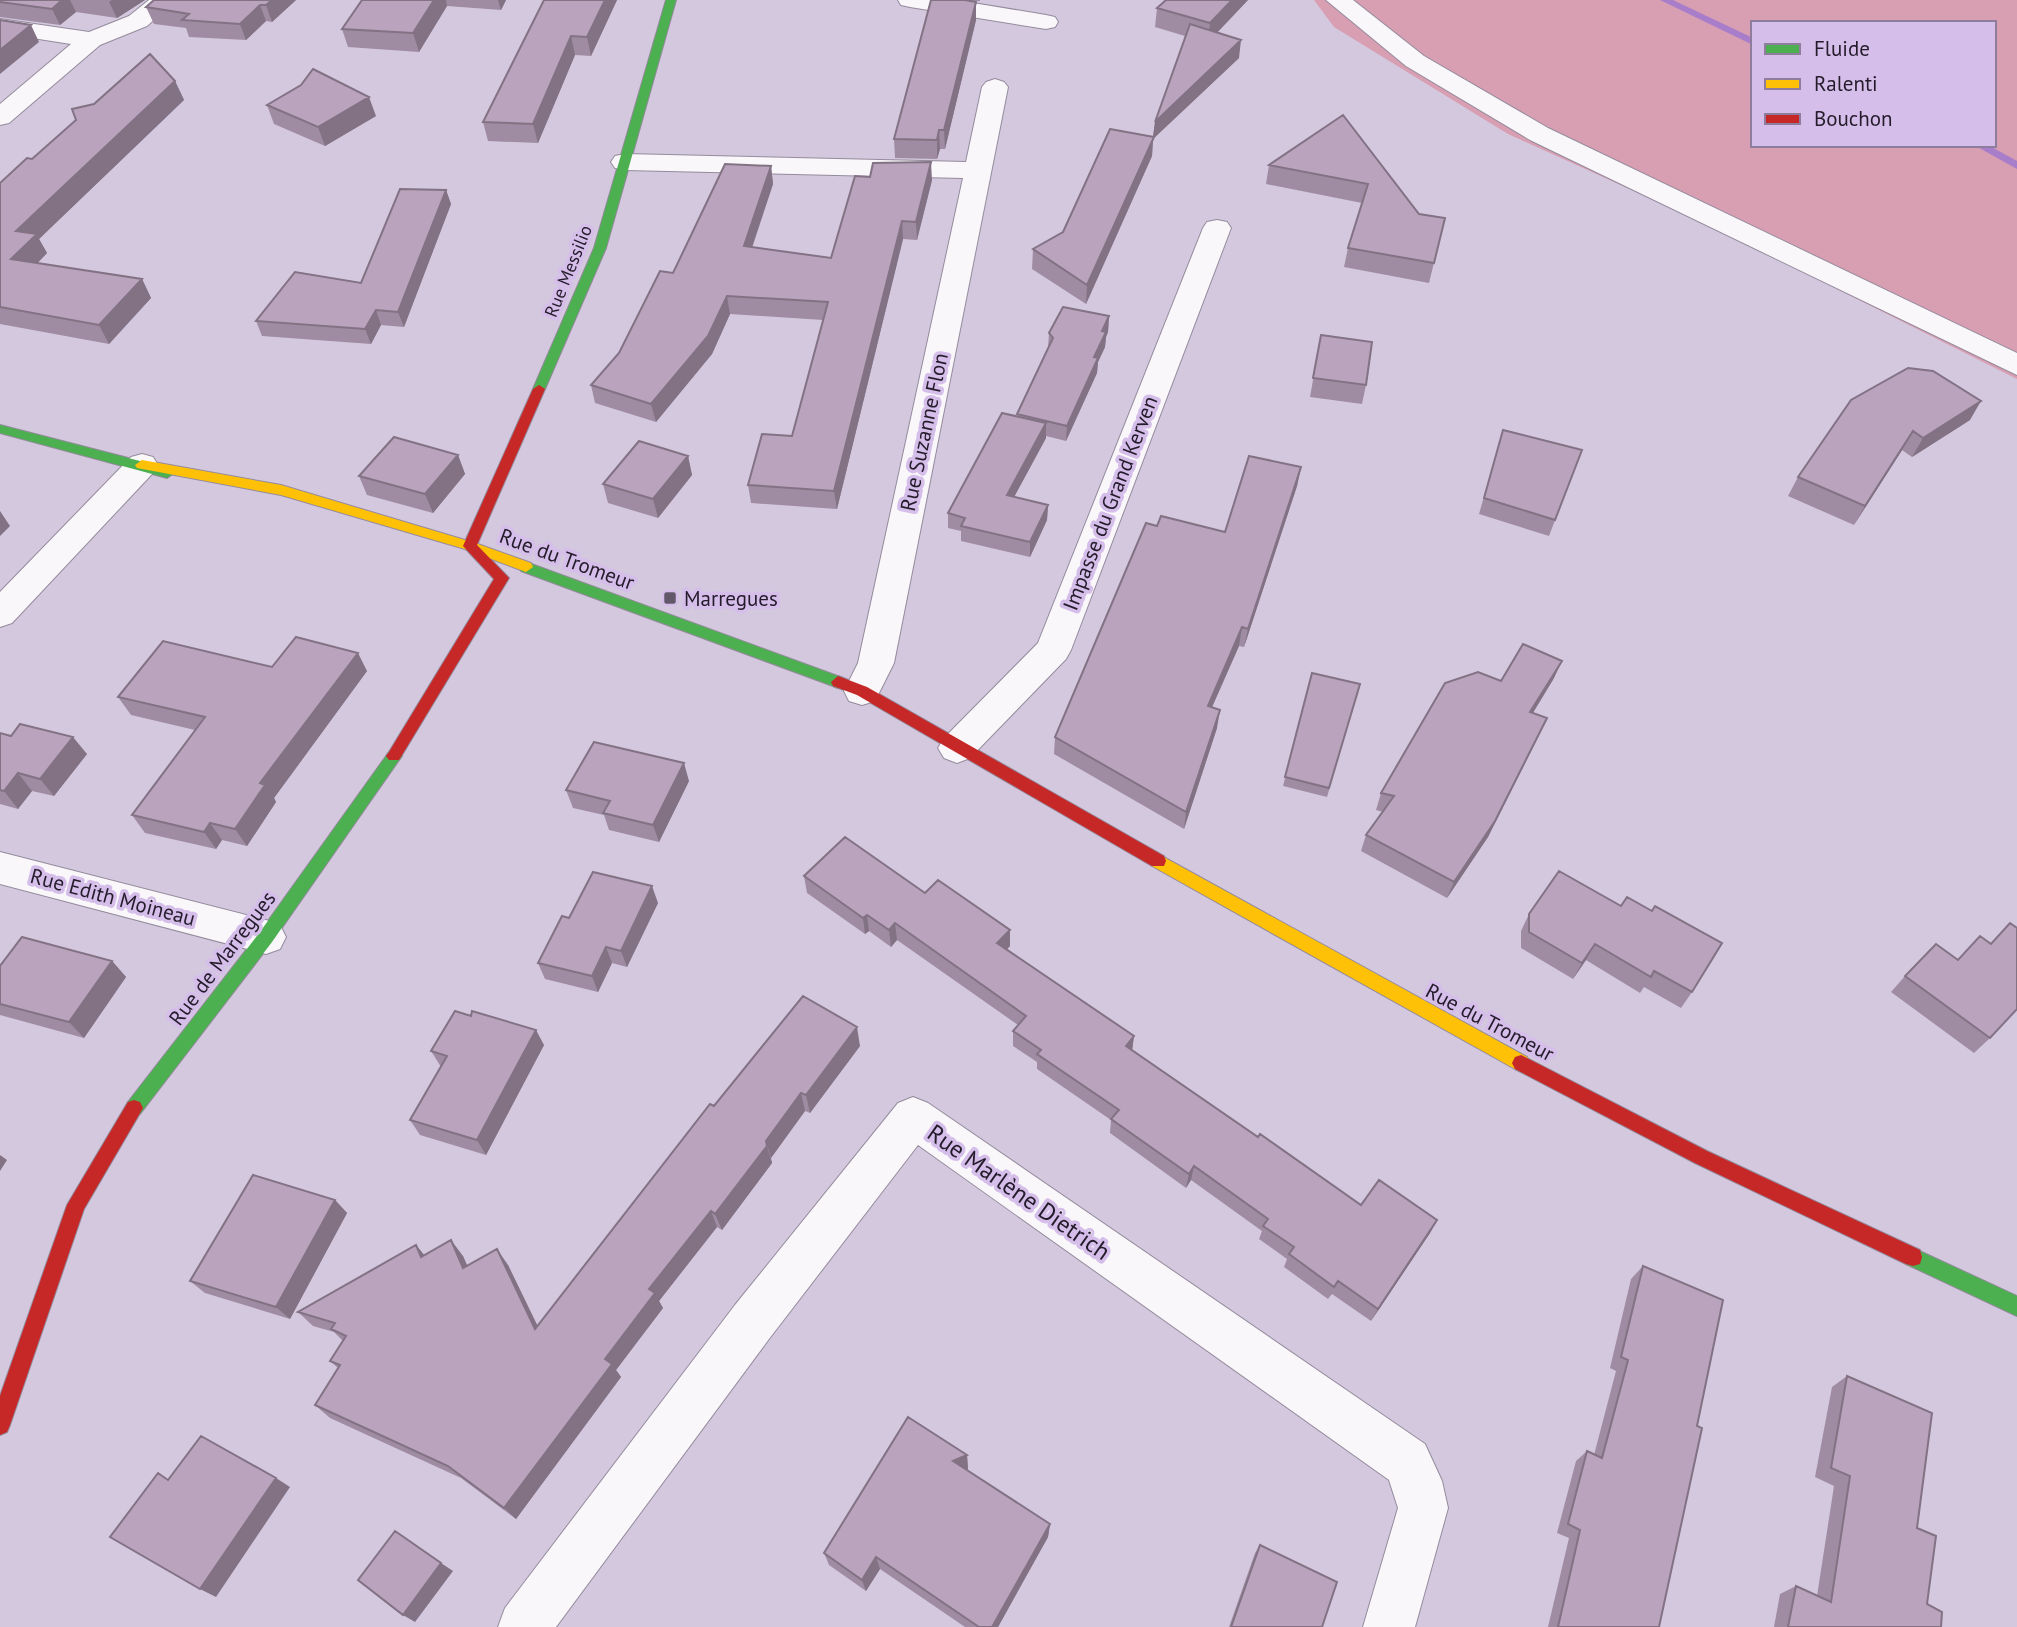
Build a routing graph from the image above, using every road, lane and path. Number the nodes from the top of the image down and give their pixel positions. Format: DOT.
graph roads {
  1 [pos="164,0"];
  2 [pos="671,0"];
  3 [pos="910,0"];
  4 [pos="1338,0"];
  5 [pos="1046,22"];
  6 [pos="0,26"];
  7 [pos="91,40"];
  8 [pos="996,87"];
  9 [pos="0,117"];
  10 [pos="625,162"];
  11 [pos="977,170"];
  12 [pos="1217,228"];
  13 [pos="2017,365"];
  14 [pos="0,429"];
  15 [pos="142,465"];
  16 [pos="258,503"];
  17 [pos="470,546"];
  18 [pos="464,566"];
  19 [pos="509,580"];
  20 [pos="0,614"];
  21 [pos="634,625"];
  22 [pos="738,663"];
  23 [pos="864,702"];
  24 [pos="957,748"];
  25 [pos="0,868"];
  26 [pos="267,937"];
  27 [pos="2017,1306"];
  28 [pos="0,1425"];
  29 [pos="524,1627"];
  30 [pos="1389,1627"];
  1 -- 7 [label="street"];
  2 -- 10 [label="main road, Rue Messilio"];
  3 -- 5 [label="street"];
  4 -- 13 [label="street"];
  6 -- 7 [label="street"];
  7 -- 9 [label="street"];
  8 -- 11 [label="street, Rue Suzanne Flon"];
  10 -- 11 [label="street"];
  10 -- 17 [label="main road, Rue Messilio"];
  11 -- 23 [label="street, Rue Suzanne Flon"];
  12 -- 24 [label="street, Impasse du Grand Kerven"];
  14 -- 15 [label="main road, Rue du Tromeur"];
  15 -- 16 [label="main road, Rue du Tromeur"];
  15 -- 17 [label="main road, Rue du Tromeur"];
  15 -- 20 [label="street"];
  17 -- 19 [label="main road"];
  17 -- 23 [label="main road, Rue du Tromeur"];
  18 -- 19 [label="main road, Rue du Tromeur"];
  19 -- 26 [label="main road, Rue de Marregues"];
  21 -- 22 [label="main road, Rue du Tromeur"];
  23 -- 24 [label="main road, Rue du Tromeur"];
  23 -- 24 [label="main road, Rue du Tromeur"];
  24 -- 27 [label="main road, Rue du Tromeur"];
  25 -- 26 [label="street, Rue Edith Moineau"];
  26 -- 28 [label="main road, Rue de Marregues"];
  29 -- 30 [label="street, Rue Marlène Dietrich"];
}
